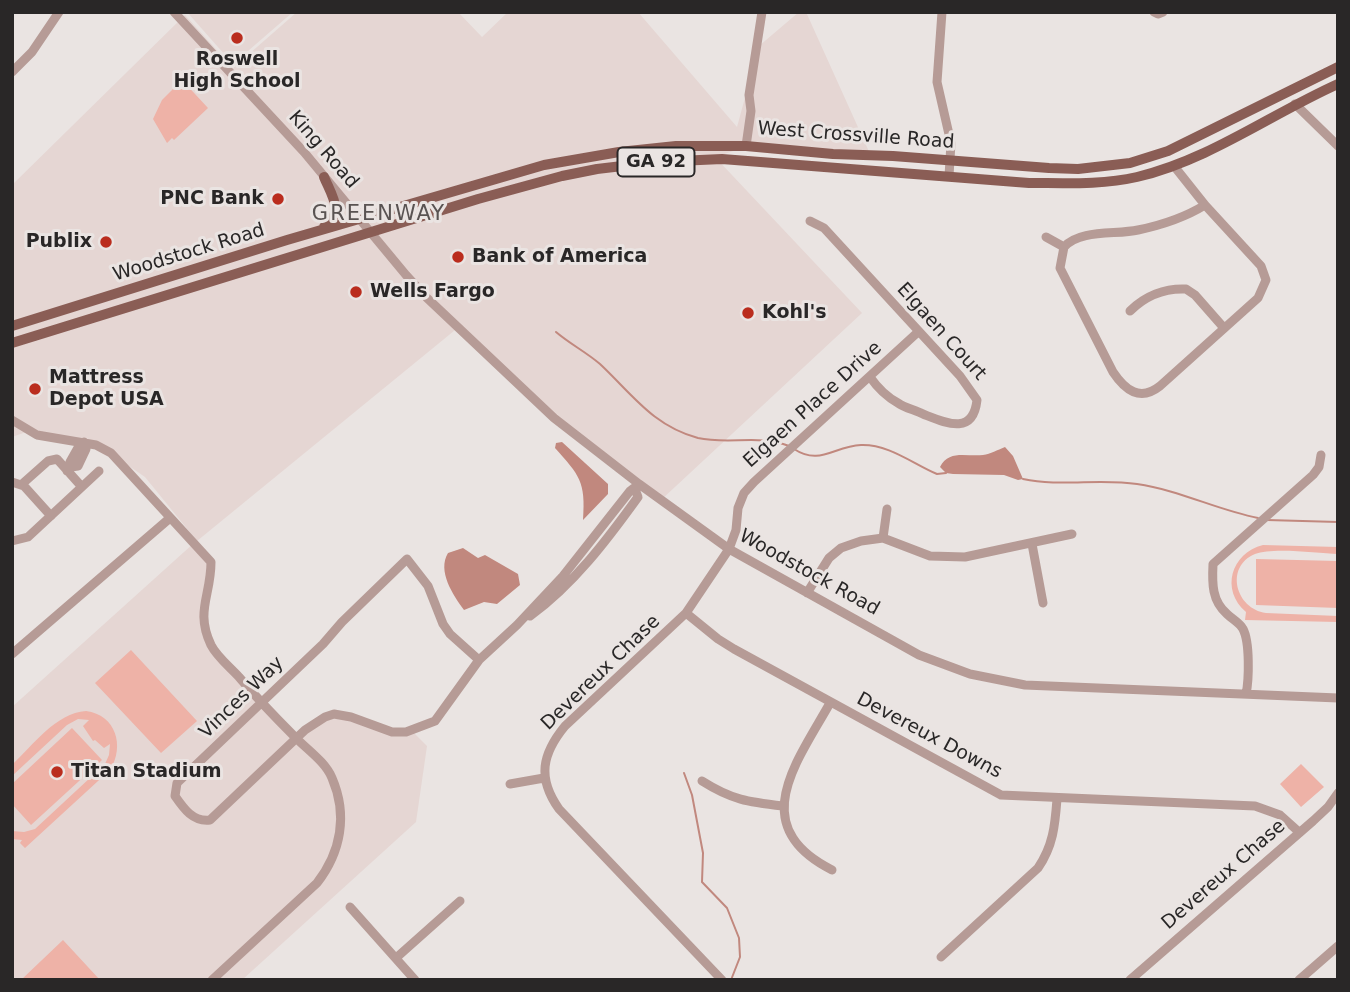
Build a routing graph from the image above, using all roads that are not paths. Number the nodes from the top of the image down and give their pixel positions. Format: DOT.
graph roads {
  1 [pos="59,12"];
  2 [pos="174,12"];
  3 [pos="762,12"];
  4 [pos="942,12"];
  5 [pos="1154,12"];
  6 [pos="1163,12"];
  7 [pos="1338,67"];
  8 [pos="12,72"];
  9 [pos="1338,84"];
  10 [pos="1286,93"];
  11 [pos="1295,104"];
  12 [pos="747,146"];
  13 [pos="1338,146"];
  14 [pos="950,161"];
  15 [pos="1174,166"];
  16 [pos="949,176"];
  17 [pos="324,177"];
  18 [pos="1205,205"];
  19 [pos="359,219"];
  20 [pos="810,221"];
  21 [pos="316,232"];
  22 [pos="371,233"];
  23 [pos="1045,237"];
  24 [pos="1064,247"];
  25 [pos="1130,311"];
  26 [pos="12,326"];
  27 [pos="1224,328"];
  28 [pos="919,332"];
  29 [pos="12,342"];
  30 [pos="870,377"];
  31 [pos="12,420"];
  32 [pos="83,443"];
  33 [pos="1321,455"];
  34 [pos="69,469"];
  35 [pos="99,471"];
  36 [pos="17,483"];
  37 [pos="637,486"];
  38 [pos="82,487"];
  39 [pos="887,509"];
  40 [pos="51,516"];
  41 [pos="170,518"];
  42 [pos="1072,534"];
  43 [pos="883,538"];
  44 [pos="12,541"];
  45 [pos="1032,544"];
  46 [pos="729,549"];
  47 [pos="807,593"];
  48 [pos="1043,603"];
  49 [pos="687,613"];
  50 [pos="12,653"];
  51 [pos="479,660"];
  52 [pos="1246,694"];
  53 [pos="1338,698"];
  54 [pos="830,702"];
  55 [pos="262,703"];
  56 [pos="297,739"];
  57 [pos="544,778"];
  58 [pos="702,781"];
  59 [pos="510,784"];
  60 [pos="1338,793"];
  61 [pos="1057,799"];
  62 [pos="783,806"];
  63 [pos="1299,832"];
  64 [pos="832,870"];
  65 [pos="460,901"];
  66 [pos="350,907"];
  67 [pos="1338,946"];
  68 [pos="941,957"];
  69 [pos="396,958"];
  70 [pos="212,980"];
  71 [pos="415,980"];
  72 [pos="722,980"];
  73 [pos="1130,980"];
  74 [pos="1299,980"];
  1 -- 8 [label="street"];
  2 -- 17 [label="street, King Road"];
  3 -- 12 [label="street"];
  4 -- 14 [label="street"];
  5 -- 6 [label="street"];
  7 -- 10 [label="main road, West Crossville Road / GA 92"];
  9 -- 11 [label="main road, West Crossville Road / GA 92"];
  10 -- 11 [label="main road"];
  10 -- 14 [label="main road, West Crossville Road / GA 92"];
  11 -- 13 [label="street"];
  11 -- 15 [label="main road, West Crossville Road / GA 92"];
  12 -- 14 [label="main road, West Crossville Road / GA 92"];
  12 -- 19 [label="main road, West Crossville Road / GA 92"];
  14 -- 16 [label="street"];
  15 -- 16 [label="main road, West Crossville Road / GA 92"];
  15 -- 18 [label="street"];
  16 -- 22 [label="main road, West Crossville Road / GA 92"];
  17 -- 19 [label="street, King Road"];
  17 -- 21 [label="main road"];
  18 -- 24 [label="street"];
  18 -- 27 [label="street"];
  19 -- 21 [label="main road, Woodstock Road / GA 92"];
  19 -- 22 [label="street, Woodstock Road"];
  20 -- 28 [label="street, Elgaen Court"];
  21 -- 26 [label="main road, Woodstock Road / GA 92"];
  22 -- 29 [label="main road, Woodstock Road / GA 92"];
  22 -- 37 [label="street, Woodstock Road"];
  23 -- 24 [label="street"];
  24 -- 27 [label="street"];
  25 -- 27 [label="street"];
  28 -- 30 [label="street, Elgaen Place Drive"];
  28 -- 30 [label="street, Elgaen Court"];
  30 -- 46 [label="street, Elgaen Place Drive"];
  31 -- 32 [label="street"];
  32 -- 34 [label="street"];
  32 -- 41 [label="street"];
  33 -- 52 [label="street"];
  34 -- 36 [label="street"];
  34 -- 38 [label="street"];
  35 -- 38 [label="street"];
  36 -- 40 [label="street"];
  37 -- 46 [label="street, Woodstock Road"];
  37 -- 51 [label="street, Vinces Way"];
  38 -- 40 [label="street"];
  39 -- 43 [label="street"];
  40 -- 44 [label="street"];
  41 -- 50 [label="street"];
  41 -- 55 [label="street"];
  42 -- 45 [label="street"];
  43 -- 45 [label="street"];
  43 -- 47 [label="street"];
  45 -- 48 [label="street"];
  46 -- 47 [label="street, Woodstock Road"];
  46 -- 49 [label="street, Devereux Chase"];
  47 -- 52 [label="street, Woodstock Road"];
  49 -- 54 [label="street, Devereux Downs"];
  49 -- 57 [label="street, Devereux Chase"];
  51 -- 55 [label="street, Vinces Way"];
  51 -- 56 [label="street, Vinces Way"];
  52 -- 53 [label="street, Woodstock Road"];
  54 -- 61 [label="street, Devereux Downs"];
  54 -- 62 [label="street"];
  55 -- 56 [label="street"];
  55 -- 56 [label="street, Vinces Way"];
  56 -- 70 [label="street"];
  57 -- 59 [label="street"];
  57 -- 72 [label="street"];
  58 -- 62 [label="street"];
  60 -- 63 [label="street, Devereux Chase"];
  61 -- 63 [label="street, Devereux Downs"];
  61 -- 68 [label="street"];
  62 -- 64 [label="street"];
  63 -- 73 [label="street, Devereux Chase"];
  65 -- 69 [label="street"];
  66 -- 69 [label="street"];
  67 -- 74 [label="street"];
  69 -- 71 [label="street"];
}
